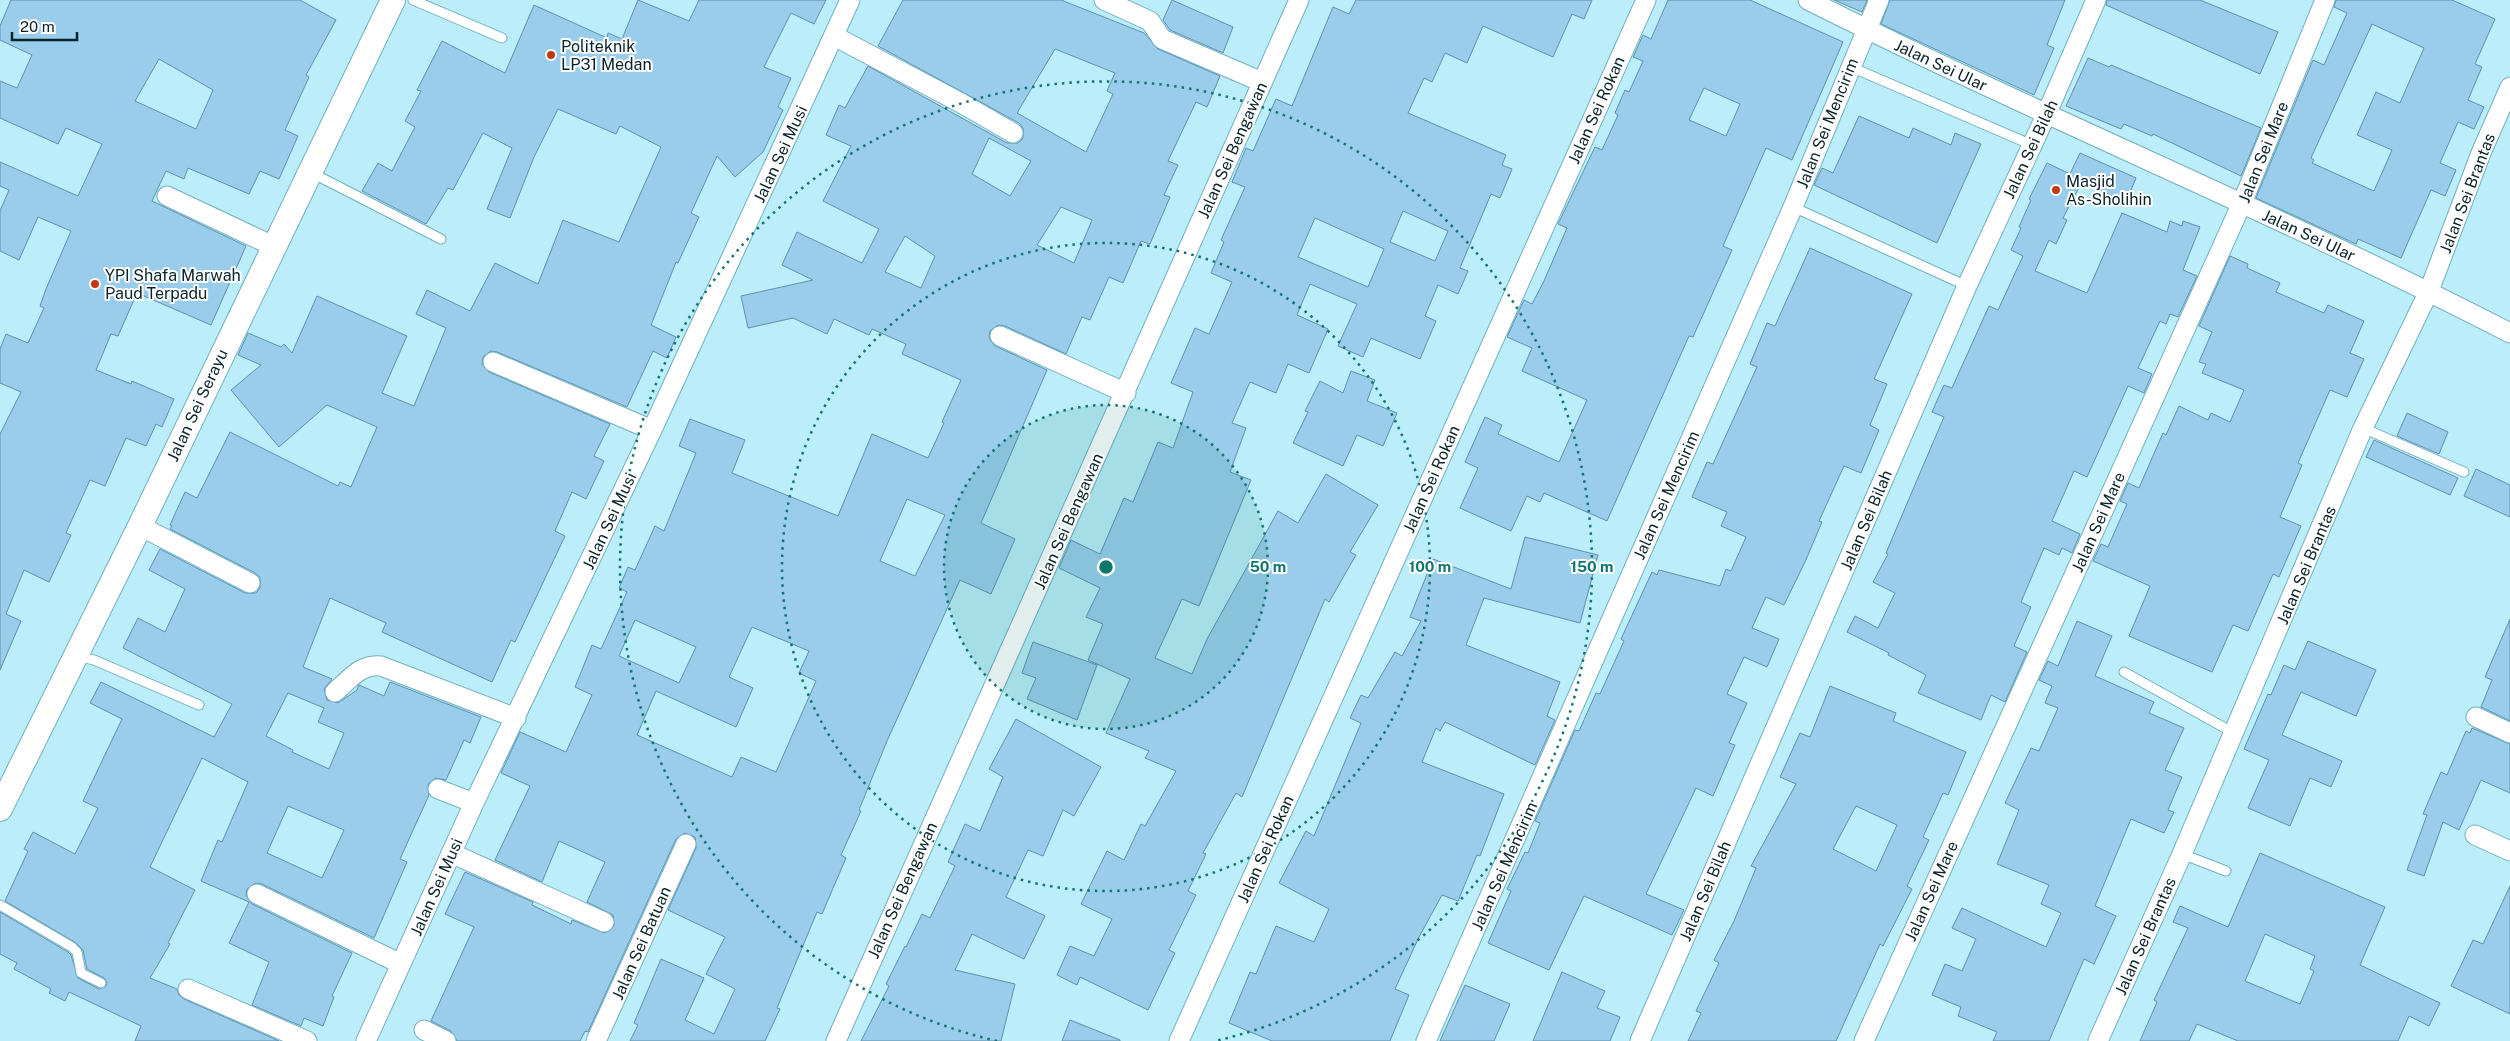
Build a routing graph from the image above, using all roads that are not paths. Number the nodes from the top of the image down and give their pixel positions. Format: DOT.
graph roads {
  1 [pos="393,0"];
  2 [pos="413,0"];
  3 [pos="850,0"];
  4 [pos="1104,0"];
  5 [pos="1299,0"];
  6 [pos="1646,0"];
  7 [pos="1808,0"];
  8 [pos="1879,0"];
  9 [pos="2096,0"];
  10 [pos="2325,0"];
  11 [pos="1865,29"];
  12 [pos="834,36"];
  13 [pos="502,38"];
  14 [pos="1851,67"];
  15 [pos="1262,82"];
  16 [pos="2510,87"];
  17 [pos="2046,115"];
  18 [pos="1013,133"];
  19 [pos="2032,145"];
  20 [pos="310,172"];
  21 [pos="167,196"];
  22 [pos="2242,204"];
  23 [pos="1793,206"];
  24 [pos="442,239"];
  25 [pos="273,246"];
  26 [pos="1967,286"];
  27 [pos="2429,291"];
  28 [pos="2510,333"];
  29 [pos="1000,336"];
  30 [pos="493,362"];
  31 [pos="1126,393"];
  32 [pos="2363,428"];
  33 [pos="652,430"];
  34 [pos="2464,472"];
  35 [pos="140,526"];
  36 [pos="250,584"];
  37 [pos="75,656"];
  38 [pos="2124,672"];
  39 [pos="335,692"];
  40 [pos="199,705"];
  41 [pos="2476,717"];
  42 [pos="516,718"];
  43 [pos="2510,733"];
  44 [pos="2234,734"];
  45 [pos="438,789"];
  46 [pos="474,803"];
  47 [pos="0,809"];
  48 [pos="2475,836"];
  49 [pos="686,844"];
  50 [pos="2510,851"];
  51 [pos="451,854"];
  52 [pos="2182,854"];
  53 [pos="2226,871"];
  54 [pos="257,894"];
  55 [pos="0,905"];
  56 [pos="604,922"];
  57 [pos="401,964"];
  58 [pos="101,983"];
  59 [pos="188,989"];
  60 [pos="424,1030"];
  61 [pos="307,1041"];
  62 [pos="366,1041"];
  63 [pos="446,1041"];
  64 [pos="596,1041"];
  65 [pos="836,1041"];
  66 [pos="1179,1041"];
  67 [pos="1426,1041"];
  68 [pos="1640,1041"];
  69 [pos="1864,1041"];
  70 [pos="2098,1041"];
  1 -- 20 [label="street, Jalan Sei Serayu"];
  2 -- 13 [label="lane"];
  3 -- 12 [label="street, Jalan Sei Musi"];
  4 -- 15 [label="street"];
  5 -- 15 [label="street, Jalan Sei Bengawan"];
  6 -- 66 [label="street, Jalan Sei Rokan"];
  7 -- 11 [label="street, Jalan Sei Ular"];
  8 -- 11 [label="street, Jalan Sei Mencirim"];
  9 -- 17 [label="street, Jalan Sei Bilah"];
  10 -- 22 [label="street, Jalan Sei Mare"];
  11 -- 14 [label="street, Jalan Sei Mencirim"];
  11 -- 17 [label="street, Jalan Sei Ular"];
  12 -- 18 [label="street"];
  12 -- 33 [label="street, Jalan Sei Musi"];
  14 -- 19 [label="lane"];
  14 -- 23 [label="street, Jalan Sei Mencirim"];
  15 -- 31 [label="street, Jalan Sei Bengawan"];
  16 -- 27 [label="street, Jalan Sei Brantas"];
  17 -- 19 [label="street, Jalan Sei Bilah"];
  17 -- 22 [label="street, Jalan Sei Ular"];
  19 -- 26 [label="street, Jalan Sei Bilah"];
  20 -- 24 [label="lane"];
  20 -- 25 [label="street, Jalan Sei Serayu"];
  21 -- 25 [label="street"];
  22 -- 27 [label="street, Jalan Sei Ular"];
  22 -- 69 [label="street, Jalan Sei Mare"];
  23 -- 26 [label="lane"];
  23 -- 67 [label="street, Jalan Sei Mencirim"];
  25 -- 35 [label="street, Jalan Sei Serayu"];
  26 -- 68 [label="street, Jalan Sei Bilah"];
  27 -- 28 [label="street, Jalan Sei Ular"];
  27 -- 32 [label="street, Jalan Sei Brantas"];
  29 -- 31 [label="street"];
  30 -- 33 [label="street"];
  31 -- 65 [label="street, Jalan Sei Bengawan"];
  32 -- 34 [label="lane"];
  32 -- 44 [label="street, Jalan Sei Brantas"];
  33 -- 42 [label="street, Jalan Sei Musi"];
  35 -- 36 [label="street"];
  35 -- 37 [label="street, Jalan Sei Serayu"];
  37 -- 40 [label="lane"];
  37 -- 47 [label="street, Jalan Sei Serayu"];
  38 -- 44 [label="lane"];
  39 -- 42 [label="street"];
  41 -- 43 [label="street"];
  42 -- 46 [label="street, Jalan Sei Musi"];
  44 -- 52 [label="street, Jalan Sei Brantas"];
  45 -- 46 [label="street"];
  46 -- 51 [label="street, Jalan Sei Musi"];
  48 -- 50 [label="street"];
  49 -- 64 [label="street, Jalan Sei Batuan"];
  51 -- 56 [label="street"];
  51 -- 57 [label="street, Jalan Sei Musi"];
  52 -- 53 [label="lane"];
  52 -- 70 [label="street, Jalan Sei Brantas"];
  54 -- 57 [label="street"];
  55 -- 58 [label="lane"];
  57 -- 62 [label="street, Jalan Sei Musi"];
  59 -- 61 [label="street"];
  60 -- 63 [label="street"];
}
